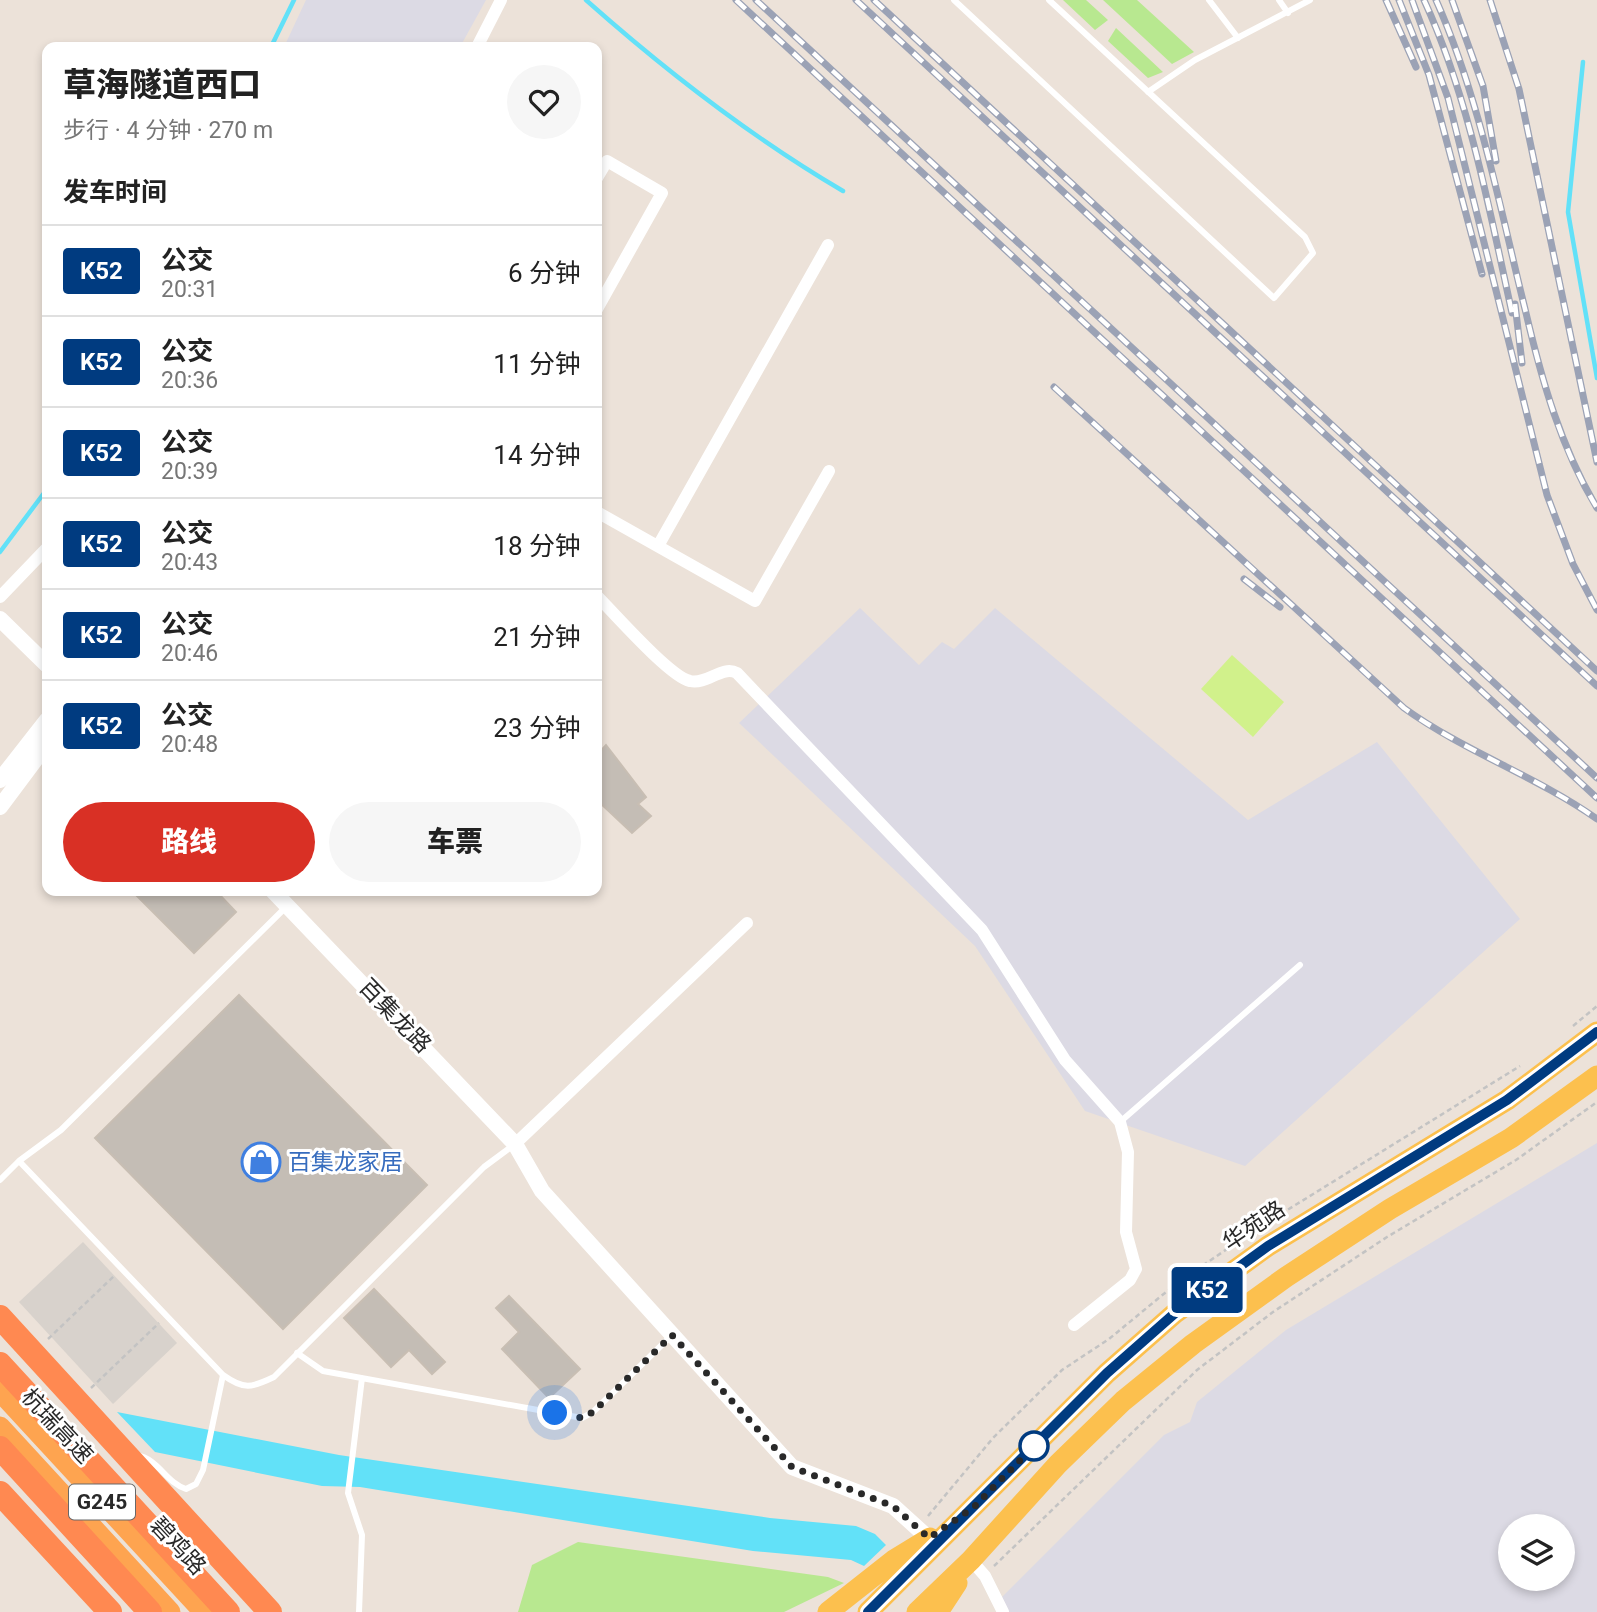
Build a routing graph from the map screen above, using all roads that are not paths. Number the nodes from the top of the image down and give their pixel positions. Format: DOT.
graph roads {
  1 [pos="501,0"];
  2 [pos="954,0"];
  3 [pos="1049,0"];
  4 [pos="1209,0"];
  5 [pos="1279,0"];
  6 [pos="1310,0"];
  7 [pos="1288,13"];
  8 [pos="1238,38"];
  9 [pos="480,42"];
  10 [pos="1148,92"];
  11 [pos="602,170"];
  12 [pos="828,246"];
  13 [pos="602,300"];
  14 [pos="829,471"];
  15 [pos="602,515"];
  16 [pos="658,546"];
  17 [pos="42,553"];
  18 [pos="0,597"];
  19 [pos="602,601"];
  20 [pos="0,618"];
  21 [pos="42,660"];
  22 [pos="42,726"];
  23 [pos="42,751"];
  24 [pos="0,780"];
  25 [pos="0,807"];
  26 [pos="278,896"];
  27 [pos="287,906"];
  28 [pos="747,923"];
  29 [pos="1300,965"];
  30 [pos="1597,1032"];
  31 [pos="1597,1076"];
  32 [pos="1120,1122"];
  33 [pos="515,1144"];
  34 [pos="19,1161"];
  35 [pos="0,1180"];
  36 [pos="0,1317"];
  37 [pos="1074,1325"];
  38 [pos="672,1335"];
  39 [pos="297,1353"];
  40 [pos="0,1364"];
  41 [pos="223,1375"];
  42 [pos="362,1378"];
  43 [pos="0,1391"];
  44 [pos="0,1427"];
  45 [pos="0,1448"];
  46 [pos="125,1454"];
  47 [pos="0,1493"];
  48 [pos="932,1541"];
  49 [pos="978,1568"];
  50 [pos="110,1612"];
  51 [pos="150,1612"];
  52 [pos="170,1612"];
  53 [pos="204,1612"];
  54 [pos="228,1612"];
  55 [pos="270,1612"];
  56 [pos="359,1612"];
  57 [pos="828,1612"];
  58 [pos="868,1612"];
  59 [pos="917,1612"];
  60 [pos="938,1612"];
  61 [pos="1003,1612"];
  1 -- 9 [label="street"];
  2 -- 10 [label="lane"];
  3 -- 10 [label="lane"];
  4 -- 8 [label="lane"];
  5 -- 7 [label="lane"];
  6 -- 7 [label="lane"];
  7 -- 8 [label="lane"];
  8 -- 10 [label="lane"];
  11 -- 13 [label="street"];
  12 -- 16 [label="street"];
  14 -- 16 [label="street"];
  15 -- 16 [label="street"];
  17 -- 18 [label="street"];
  19 -- 32 [label="street"];
  20 -- 21 [label="street"];
  22 -- 24 [label="street"];
  23 -- 25 [label="street"];
  26 -- 27 [label="street, 百集龙路"];
  27 -- 33 [label="street, 百集龙路"];
  27 -- 34 [label="lane"];
  28 -- 33 [label="street"];
  29 -- 32 [label="lane"];
  30 -- 48 [label="main road, 华苑路"];
  31 -- 49 [label="main road"];
  32 -- 37 [label="street"];
  33 -- 38 [label="street, 百集龙路"];
  33 -- 39 [label="lane"];
  34 -- 35 [label="lane"];
  34 -- 41 [label="lane"];
  36 -- 46 [label="highway"];
  38 -- 42 [label="lane"];
  38 -- 48 [label="street, 百集龙路"];
  39 -- 41 [label="lane"];
  39 -- 42 [label="lane"];
  40 -- 54 [label="highway, 杭瑞高速"];
  41 -- 46 [label="lane"];
  42 -- 56 [label="lane"];
  43 -- 53 [label="highway, 碧鸡路 / G245"];
  44 -- 52 [label="highway, G245"];
  45 -- 51 [label="highway"];
  46 -- 55 [label="highway"];
  47 -- 50 [label="highway"];
  48 -- 57 [label="main road"];
  48 -- 58 [label="main road"];
  49 -- 59 [label="main road"];
  49 -- 60 [label="main road"];
  49 -- 61 [label="street"];
}
